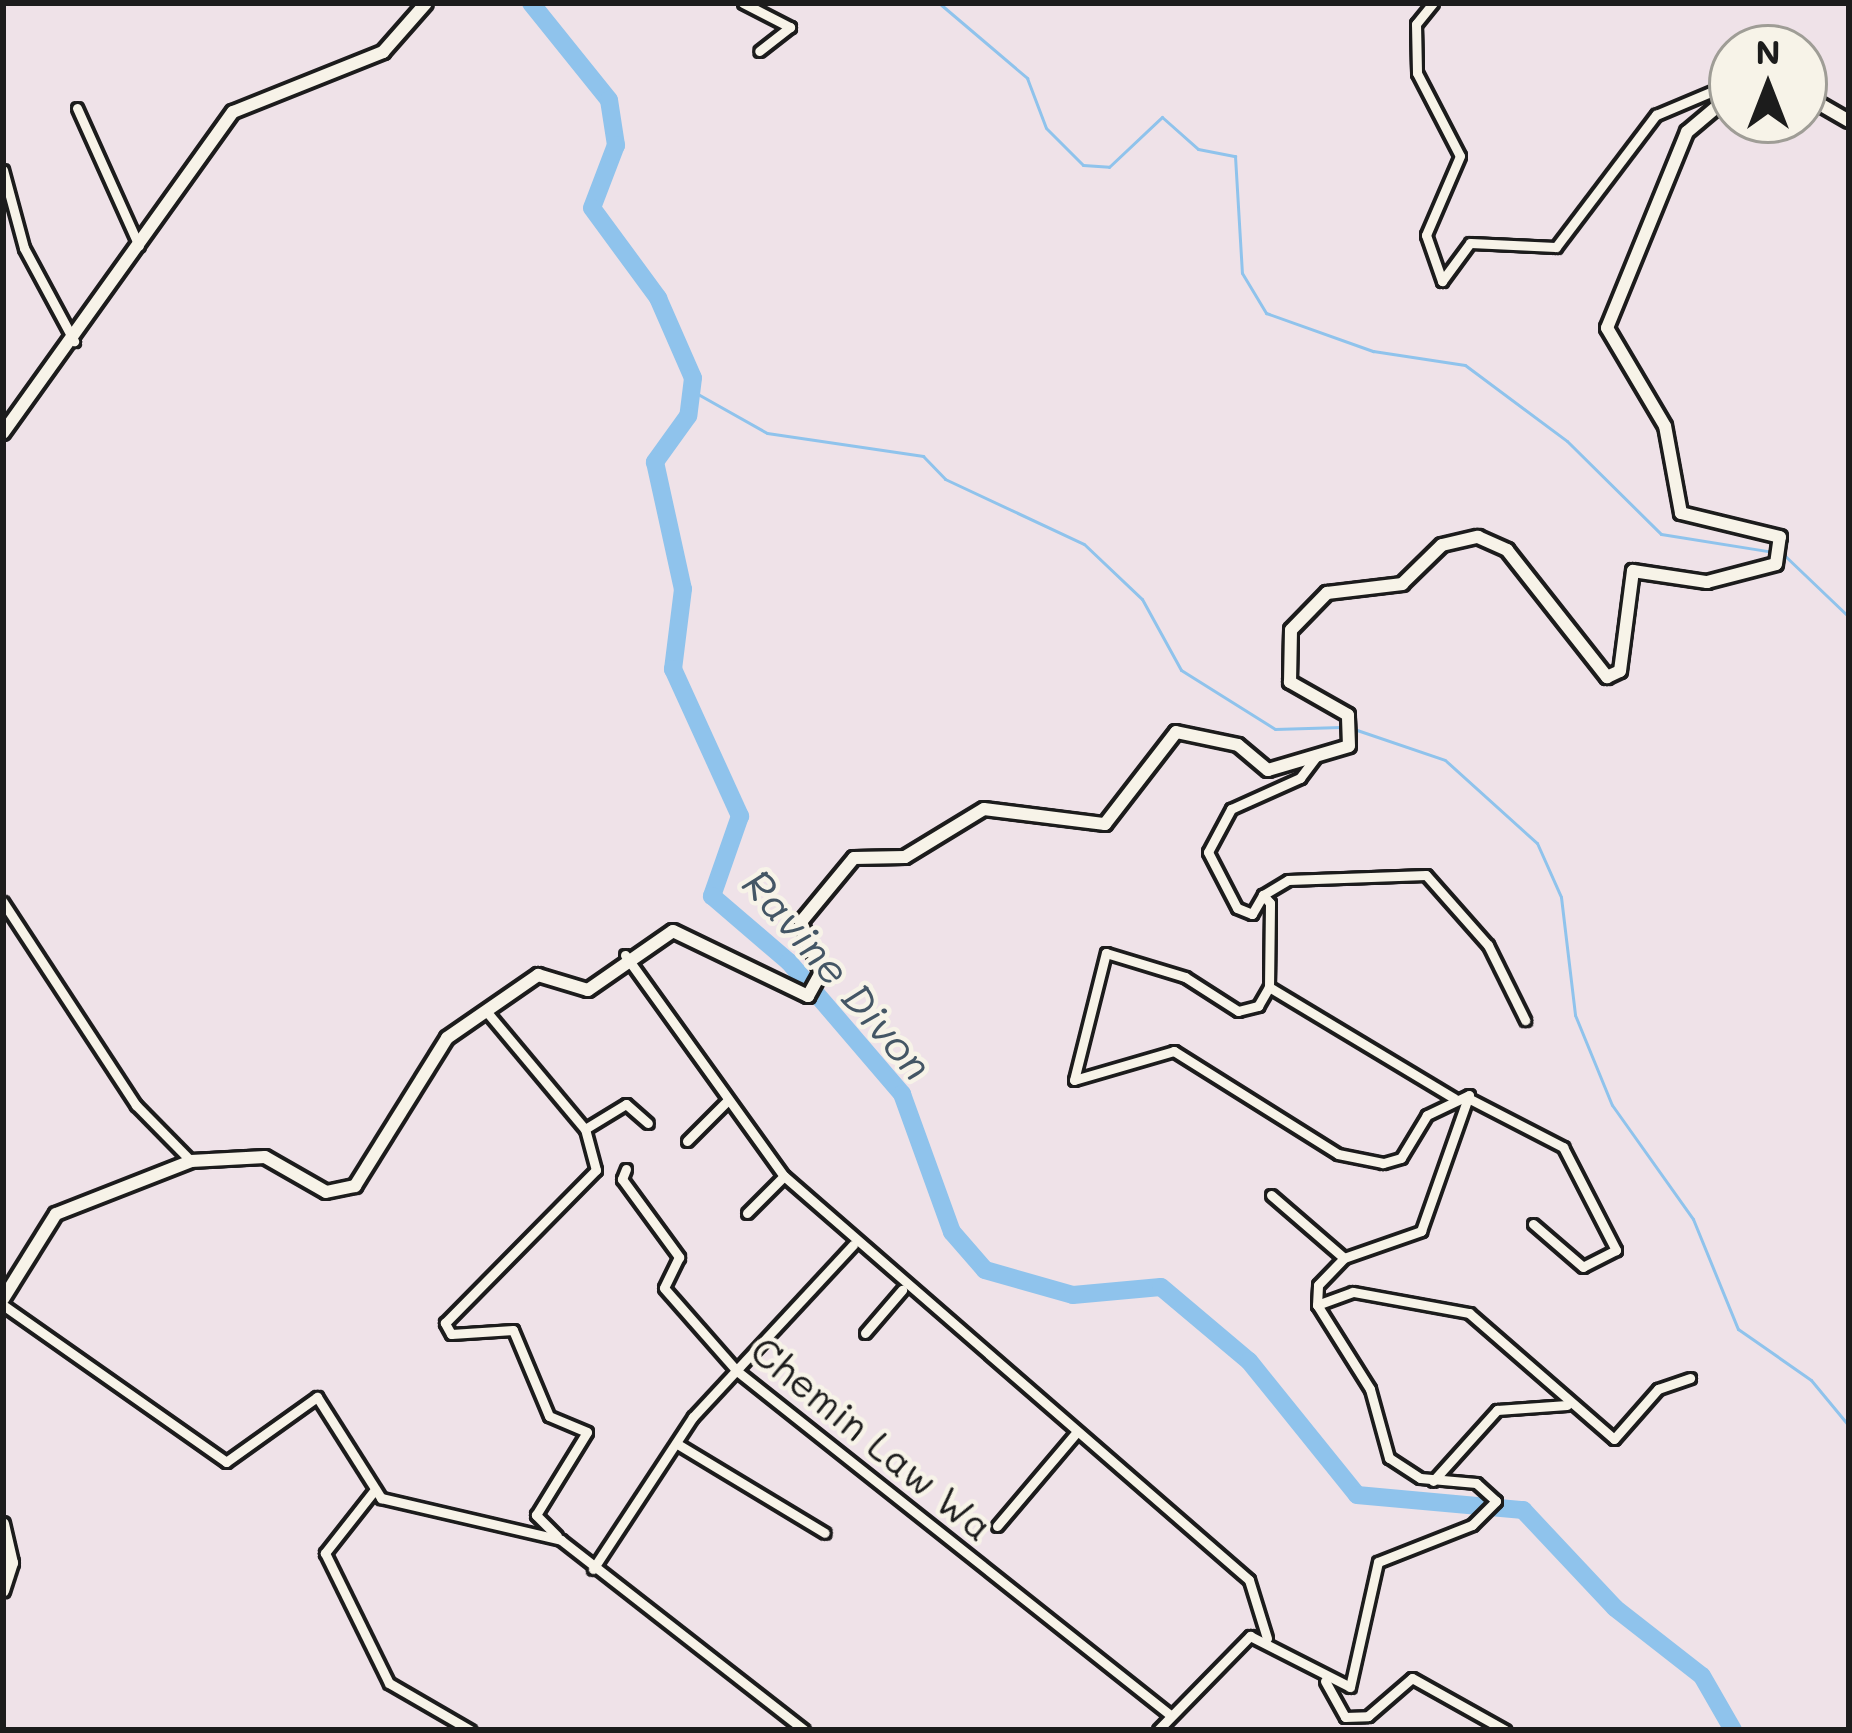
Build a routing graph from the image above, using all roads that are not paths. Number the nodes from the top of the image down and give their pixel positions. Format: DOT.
graph roads {
  1 [pos="426,3"];
  2 [pos="743,3"];
  3 [pos="1432,3"];
  4 [pos="759,51"];
  5 [pos="1708,92"];
  6 [pos="77,108"];
  7 [pos="1708,114"];
  8 [pos="3,170"];
  9 [pos="139,245"];
  10 [pos="74,343"];
  11 [pos="3,433"];
  12 [pos="1321,750"];
  13 [pos="1263,895"];
  14 [pos="3,902"];
  15 [pos="625,955"];
  16 [pos="1269,987"];
  17 [pos="487,1012"];
  18 [pos="1525,1020"];
  19 [pos="1454,1097"];
  20 [pos="728,1100"];
  21 [pos="1471,1100"];
  22 [pos="648,1123"];
  23 [pos="585,1129"];
  24 [pos="687,1142"];
  25 [pos="191,1161"];
  26 [pos="626,1169"];
  27 [pos="784,1177"];
  28 [pos="1271,1196"];
  29 [pos="747,1213"];
  30 [pos="1533,1224"];
  31 [pos="853,1245"];
  32 [pos="1344,1258"];
  33 [pos="902,1290"];
  34 [pos="3,1302"];
  35 [pos="1317,1305"];
  36 [pos="865,1333"];
  37 [pos="736,1372"];
  38 [pos="1690,1378"];
  39 [pos="1567,1405"];
  40 [pos="1075,1434"];
  41 [pos="679,1445"];
  42 [pos="1433,1481"];
  43 [pos="374,1492"];
  44 [pos="3,1524"];
  45 [pos="997,1526"];
  46 [pos="825,1532"];
  47 [pos="561,1540"];
  48 [pos="593,1569"];
  49 [pos="3,1591"];
  50 [pos="1267,1638"];
  51 [pos="1325,1681"];
  52 [pos="1169,1714"];
  53 [pos="470,1730"];
  54 [pos="804,1730"];
  55 [pos="1158,1730"];
  56 [pos="1505,1730"];
  1 -- 9 [label="street"];
  2 -- 4 [label="street"];
  3 -- 5 [label="street"];
  6 -- 9 [label="street"];
  7 -- 12 [label="street"];
  8 -- 10 [label="street"];
  9 -- 10 [label="street"];
  10 -- 11 [label="street"];
  12 -- 13 [label="street"];
  12 -- 15 [label="street"];
  13 -- 16 [label="street"];
  13 -- 18 [label="street"];
  14 -- 25 [label="street"];
  15 -- 17 [label="street"];
  15 -- 20 [label="street"];
  16 -- 19 [label="street"];
  16 -- 19 [label="street"];
  17 -- 23 [label="street"];
  17 -- 25 [label="street"];
  19 -- 21 [label="street"];
  20 -- 24 [label="street"];
  20 -- 27 [label="street"];
  21 -- 30 [label="street"];
  21 -- 32 [label="street"];
  22 -- 23 [label="street"];
  23 -- 47 [label="street"];
  25 -- 34 [label="street"];
  26 -- 37 [label="street, Chemin Law Wa"];
  27 -- 29 [label="street"];
  27 -- 31 [label="street"];
  28 -- 32 [label="street"];
  31 -- 33 [label="street"];
  31 -- 37 [label="street"];
  32 -- 35 [label="street"];
  33 -- 36 [label="street"];
  33 -- 40 [label="street"];
  34 -- 43 [label="street"];
  35 -- 39 [label="street"];
  35 -- 42 [label="street"];
  37 -- 41 [label="street"];
  37 -- 52 [label="street, Chemin Law Wa"];
  38 -- 39 [label="street"];
  39 -- 42 [label="street"];
  40 -- 45 [label="street"];
  40 -- 50 [label="street"];
  41 -- 46 [label="street"];
  41 -- 48 [label="street"];
  42 -- 51 [label="street"];
  43 -- 47 [label="street"];
  43 -- 53 [label="street"];
  44 -- 49 [label="street"];
  47 -- 48 [label="street"];
  48 -- 54 [label="street"];
  50 -- 51 [label="street"];
  50 -- 52 [label="street"];
  51 -- 56 [label="street"];
  52 -- 55 [label="street"];
}
